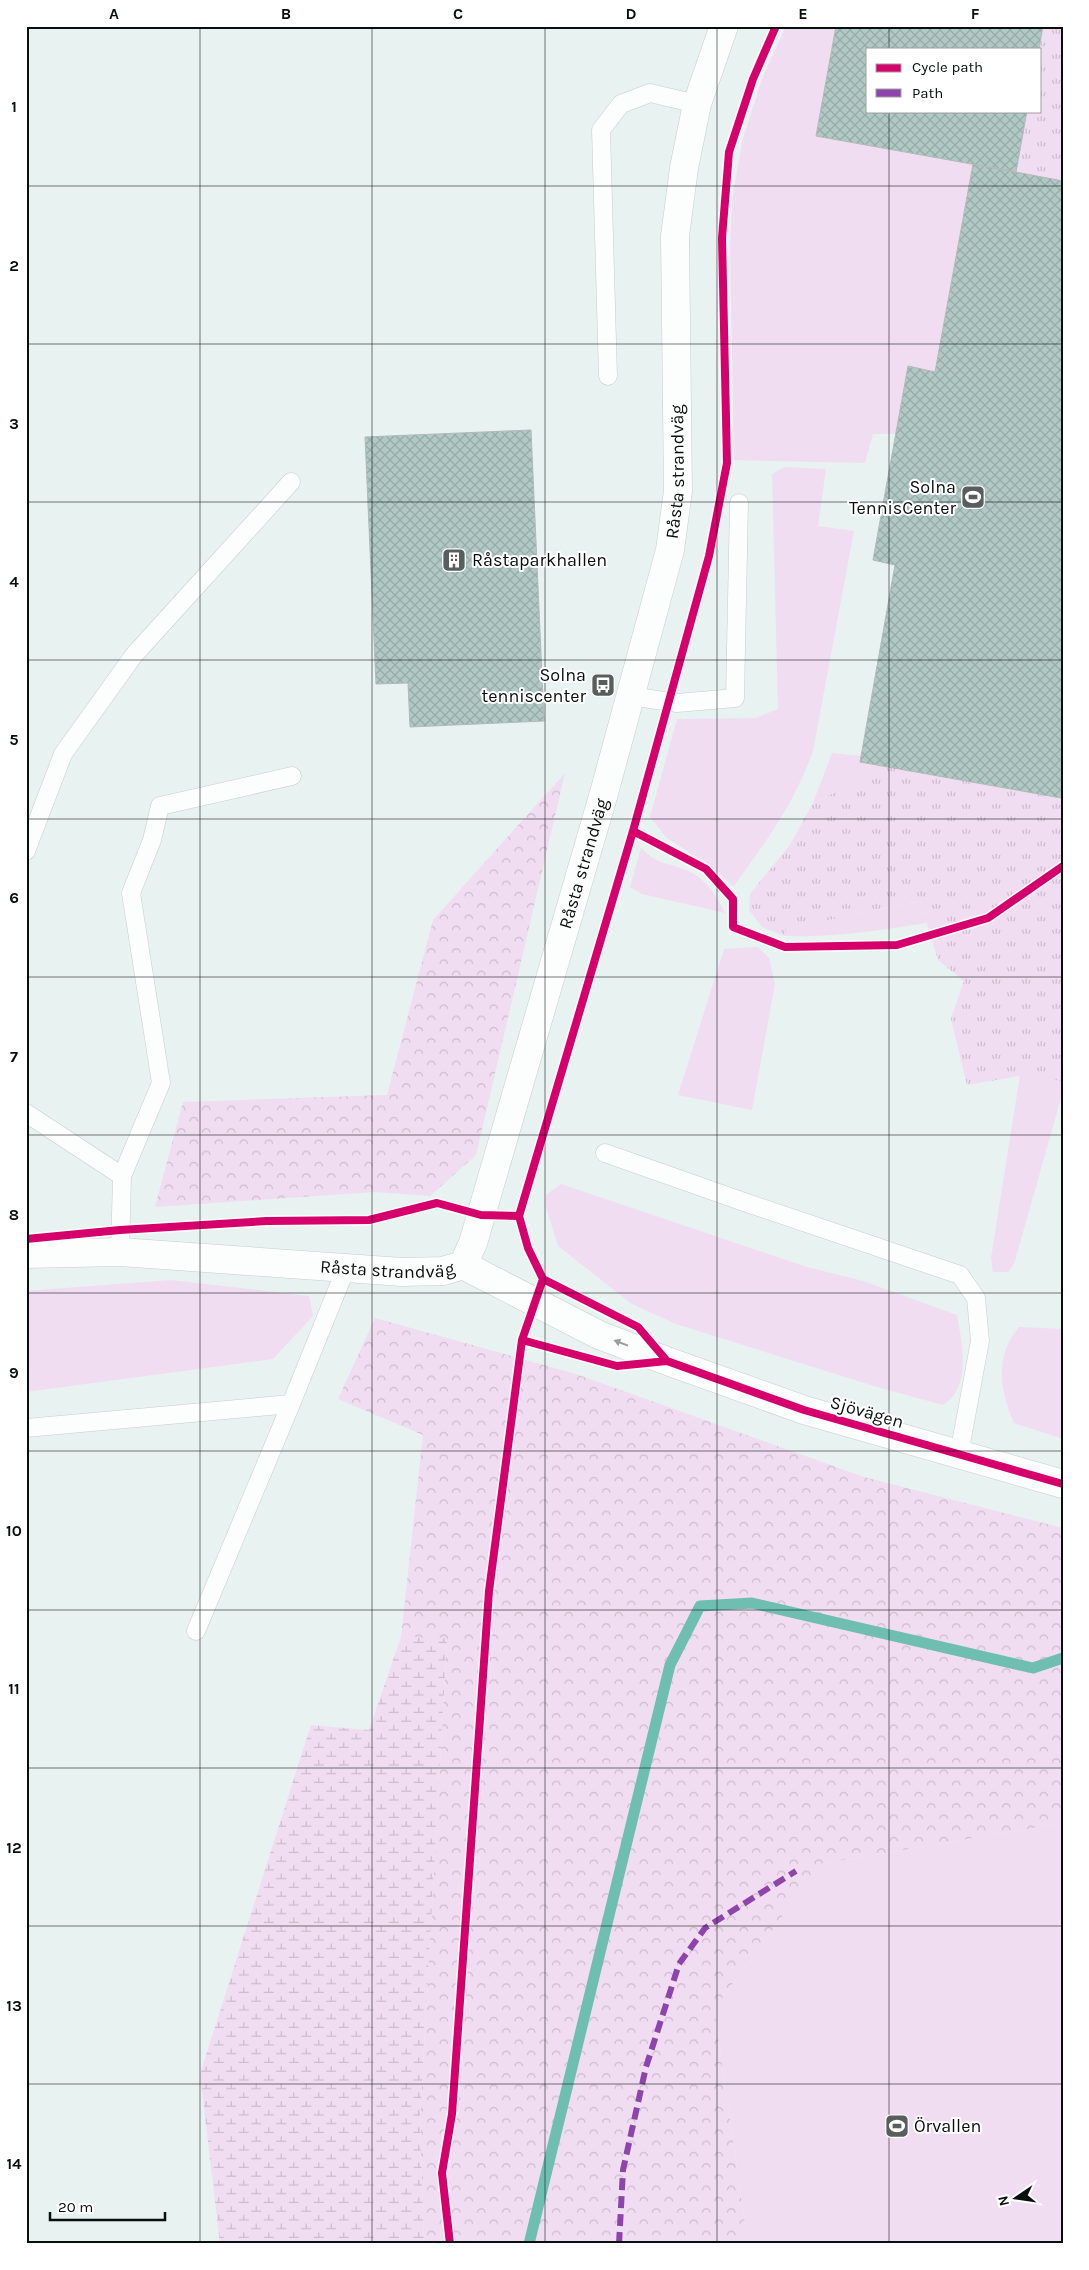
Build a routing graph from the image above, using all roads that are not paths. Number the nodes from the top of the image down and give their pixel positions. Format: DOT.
graph roads {
  1 [pos="724,26"];
  2 [pos="697,104"];
  3 [pos="608,376"];
  4 [pos="291,482"];
  5 [pos="739,503"];
  6 [pos="630,696"];
  7 [pos="292,776"];
  8 [pos="26,851"];
  9 [pos="26,1113"];
  10 [pos="606,1153"];
  11 [pos="122,1176"];
  12 [pos="120,1252"];
  13 [pos="26,1254"];
  14 [pos="463,1265"];
  15 [pos="346,1268"];
  16 [pos="291,1404"];
  17 [pos="26,1428"];
  18 [pos="958,1454"];
  19 [pos="1063,1484"];
  20 [pos="196,1631"];
  1 -- 2 [label="street, Råsta strandväg"];
  2 -- 3 [label="lane"];
  2 -- 6 [label="street, Råsta strandväg"];
  4 -- 8 [label="lane"];
  5 -- 6 [label="lane"];
  6 -- 14 [label="street, Råsta strandväg"];
  7 -- 11 [label="lane"];
  9 -- 11 [label="lane"];
  10 -- 18 [label="lane"];
  11 -- 12 [label="lane"];
  12 -- 13 [label="street, Råsta strandväg"];
  12 -- 15 [label="street, Råsta strandväg"];
  14 -- 15 [label="street, Råsta strandväg"];
  18 -- 14 [label="street, Sjövägen, one-way"];
  15 -- 16 [label="lane"];
  16 -- 17 [label="lane"];
  16 -- 20 [label="lane"];
  18 -- 19 [label="street, Sjövägen"];
}
